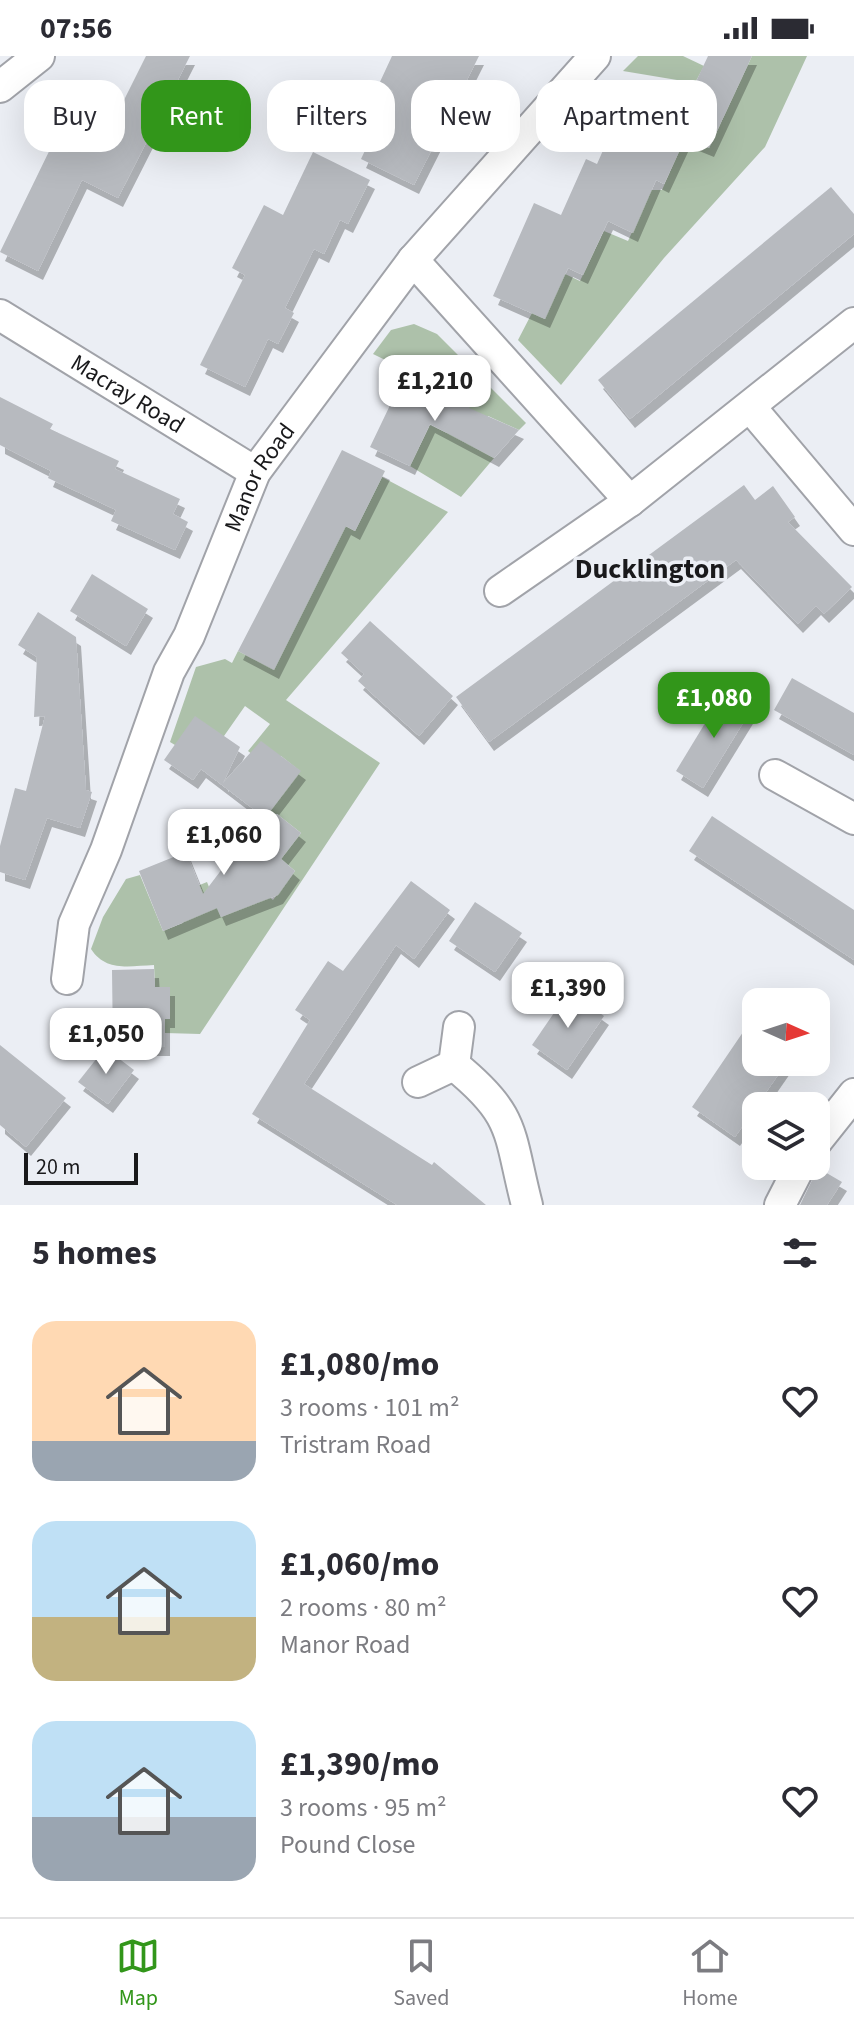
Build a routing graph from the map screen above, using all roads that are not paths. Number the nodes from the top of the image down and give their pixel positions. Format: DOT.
graph roads {
  1 [pos="39,56"];
  2 [pos="595,56"];
  3 [pos="0,87"];
  4 [pos="413,260"];
  5 [pos="0,315"];
  6 [pos="854,323"];
  7 [pos="751,408"];
  8 [pos="255,472"];
  9 [pos="630,501"];
  10 [pos="854,530"];
  11 [pos="500,591"];
  12 [pos="775,775"];
  13 [pos="854,819"];
  14 [pos="67,979"];
  15 [pos="459,1027"];
  16 [pos="454,1065"];
  17 [pos="418,1082"];
  18 [pos="854,1094"];
  19 [pos="830,1124"];
  20 [pos="793,1180"];
  21 [pos="527,1205"];
  22 [pos="780,1205"];
  1 -- 3 [label="street"];
  2 -- 4 [label="street, Manor Road"];
  4 -- 8 [label="street, Manor Road"];
  4 -- 9 [label="street"];
  5 -- 8 [label="street, Macray Road"];
  6 -- 7 [label="street"];
  7 -- 9 [label="street"];
  7 -- 10 [label="street"];
  8 -- 14 [label="street, Manor Road"];
  9 -- 11 [label="street"];
  12 -- 13 [label="street"];
  15 -- 16 [label="street"];
  16 -- 17 [label="street"];
  16 -- 21 [label="street"];
  18 -- 19 [label="street"];
  20 -- 22 [label="street"];
}
